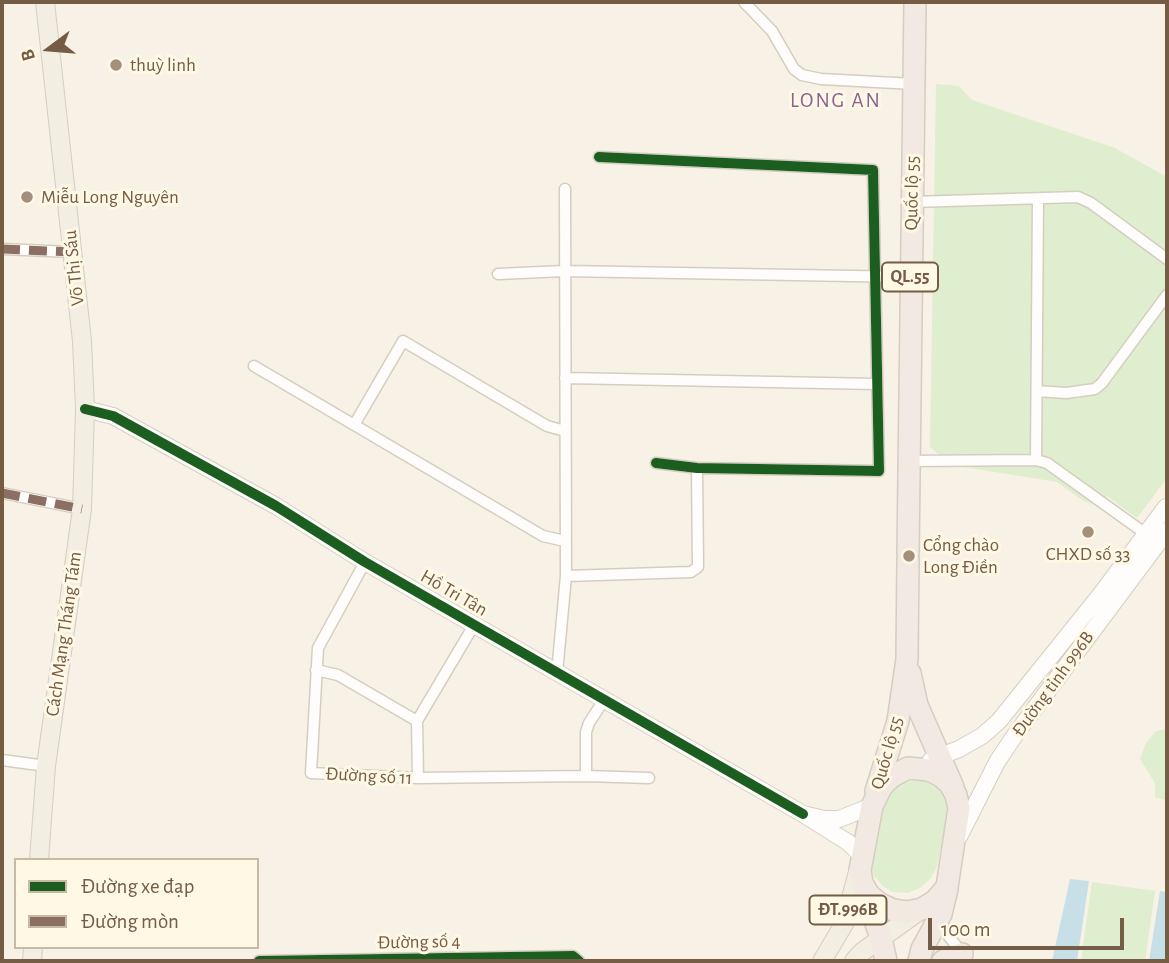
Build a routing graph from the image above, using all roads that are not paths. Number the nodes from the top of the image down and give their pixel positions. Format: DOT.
graph roads {
  1 [pos="45,2"];
  2 [pos="744,2"];
  3 [pos="915,2"];
  4 [pos="914,84"];
  5 [pos="599,157"];
  6 [pos="565,189"];
  7 [pos="1038,199"];
  8 [pos="912,202"];
  9 [pos="2,249"];
  10 [pos="72,252"];
  11 [pos="1167,259"];
  12 [pos="564,271"];
  13 [pos="498,274"];
  14 [pos="874,276"];
  15 [pos="910,277"];
  16 [pos="1167,295"];
  17 [pos="254,366"];
  18 [pos="565,378"];
  19 [pos="876,384"];
  20 [pos="1037,391"];
  21 [pos="85,409"];
  22 [pos="354,425"];
  23 [pos="565,431"];
  24 [pos="1036,460"];
  25 [pos="909,461"];
  26 [pos="656,463"];
  27 [pos="697,468"];
  28 [pos="2,493"];
  29 [pos="1166,507"];
  30 [pos="82,509"];
  31 [pos="1167,531"];
  32 [pos="1146,534"];
  33 [pos="565,541"];
  34 [pos="365,562"];
  35 [pos="566,576"];
  36 [pos="474,625"];
  37 [pos="907,659"];
  38 [pos="316,670"];
  39 [pos="557,673"];
  40 [pos="604,700"];
  41 [pos="417,721"];
  42 [pos="942,757"];
  43 [pos="2,760"];
  44 [pos="46,766"];
  45 [pos="908,768"];
  46 [pos="586,776"];
  47 [pos="418,778"];
  48 [pos="649,778"];
  49 [pos="956,795"];
  50 [pos="872,806"];
  51 [pos="803,814"];
  52 [pos="954,847"];
  53 [pos="861,855"];
  54 [pos="39,858"];
  55 [pos="862,883"];
  56 [pos="930,915"];
  57 [pos="881,938"];
  58 [pos="958,959"];
  59 [pos="259,961"];
  60 [pos="399,961"];
  61 [pos="579,961"];
  62 [pos="822,961"];
  63 [pos="854,961"];
  64 [pos="887,961"];
  65 [pos="919,961"];
  1 -- 10 [label="main road, Võ Thị Sáu"];
  2 -- 4 [label="street"];
  3 -- 4 [label="highway, Quốc lộ 55 / QL.55"];
  4 -- 8 [label="highway, Quốc lộ 55 / QL.55"];
  5 -- 14 [label="street"];
  6 -- 12 [label="street"];
  7 -- 8 [label="street"];
  7 -- 11 [label="street"];
  7 -- 20 [label="street"];
  8 -- 15 [label="highway, Quốc lộ 55 / QL.55"];
  9 -- 10 [label="street"];
  10 -- 21 [label="main road, Võ Thị Sáu"];
  12 -- 13 [label="street"];
  12 -- 14 [label="street"];
  12 -- 18 [label="street"];
  14 -- 15 [label="street"];
  14 -- 19 [label="street"];
  15 -- 25 [label="highway, Quốc lộ 55 / QL.55"];
  16 -- 20 [label="street"];
  17 -- 22 [label="street"];
  18 -- 19 [label="street"];
  18 -- 23 [label="street"];
  19 -- 27 [label="street"];
  20 -- 24 [label="street"];
  21 -- 30 [label="main road, Cách Mạng Tháng Tám"];
  21 -- 34 [label="street, Hồ Tri Tân"];
  22 -- 23 [label="street"];
  22 -- 33 [label="street"];
  23 -- 33 [label="street"];
  24 -- 25 [label="street"];
  24 -- 32 [label="street"];
  25 -- 37 [label="highway, Quốc lộ 55 / QL.55"];
  26 -- 27 [label="street"];
  27 -- 35 [label="street"];
  28 -- 30 [label="street"];
  29 -- 32 [label="street, Đường tỉnh 996B"];
  30 -- 44 [label="main road, Cách Mạng Tháng Tám"];
  31 -- 52 [label="street, Đường tỉnh 996B"];
  32 -- 42 [label="street, Đường tỉnh 996B"];
  33 -- 35 [label="street"];
  34 -- 36 [label="street, Hồ Tri Tân"];
  34 -- 38 [label="street, Đường số 11"];
  35 -- 39 [label="street"];
  36 -- 39 [label="street, Hồ Tri Tân"];
  36 -- 41 [label="street"];
  37 -- 42 [label="highway, Quốc lộ 55 / QL.55"];
  37 -- 50 [label="highway, Quốc lộ 55 / QL.55"];
  38 -- 41 [label="street"];
  38 -- 47 [label="street, Đường số 11"];
  39 -- 40 [label="street, Hồ Tri Tân"];
  40 -- 46 [label="street"];
  40 -- 51 [label="street, Hồ Tri Tân"];
  41 -- 47 [label="street"];
  42 -- 45 [label="street, Đường tỉnh 996B"];
  42 -- 49 [label="highway, Quốc lộ 55 / QL.55"];
  43 -- 44 [label="street"];
  44 -- 54 [label="main road, Cách Mạng Tháng Tám"];
  45 -- 49 [label="highway"];
  45 -- 50 [label="highway"];
  46 -- 47 [label="street, Đường số 11"];
  46 -- 48 [label="street, Đường số 11"];
  49 -- 52 [label="highway"];
  50 -- 51 [label="street"];
  50 -- 53 [label="highway"];
  51 -- 53 [label="street, Hồ Tri Tân"];
  52 -- 56 [label="highway"];
  53 -- 55 [label="highway"];
  53 -- 62 [label="main road, ĐT.996B"];
  55 -- 56 [label="highway"];
  55 -- 57 [label="highway"];
  56 -- 57 [label="main road, ĐT.996B"];
  56 -- 58 [label="street"];
  56 -- 65 [label="highway"];
  57 -- 63 [label="main road, ĐT.996B"];
  57 -- 64 [label="highway"];
  59 -- 60 [label="street, Đường số 4"];
  60 -- 61 [label="street, Đường số 4"];
}
